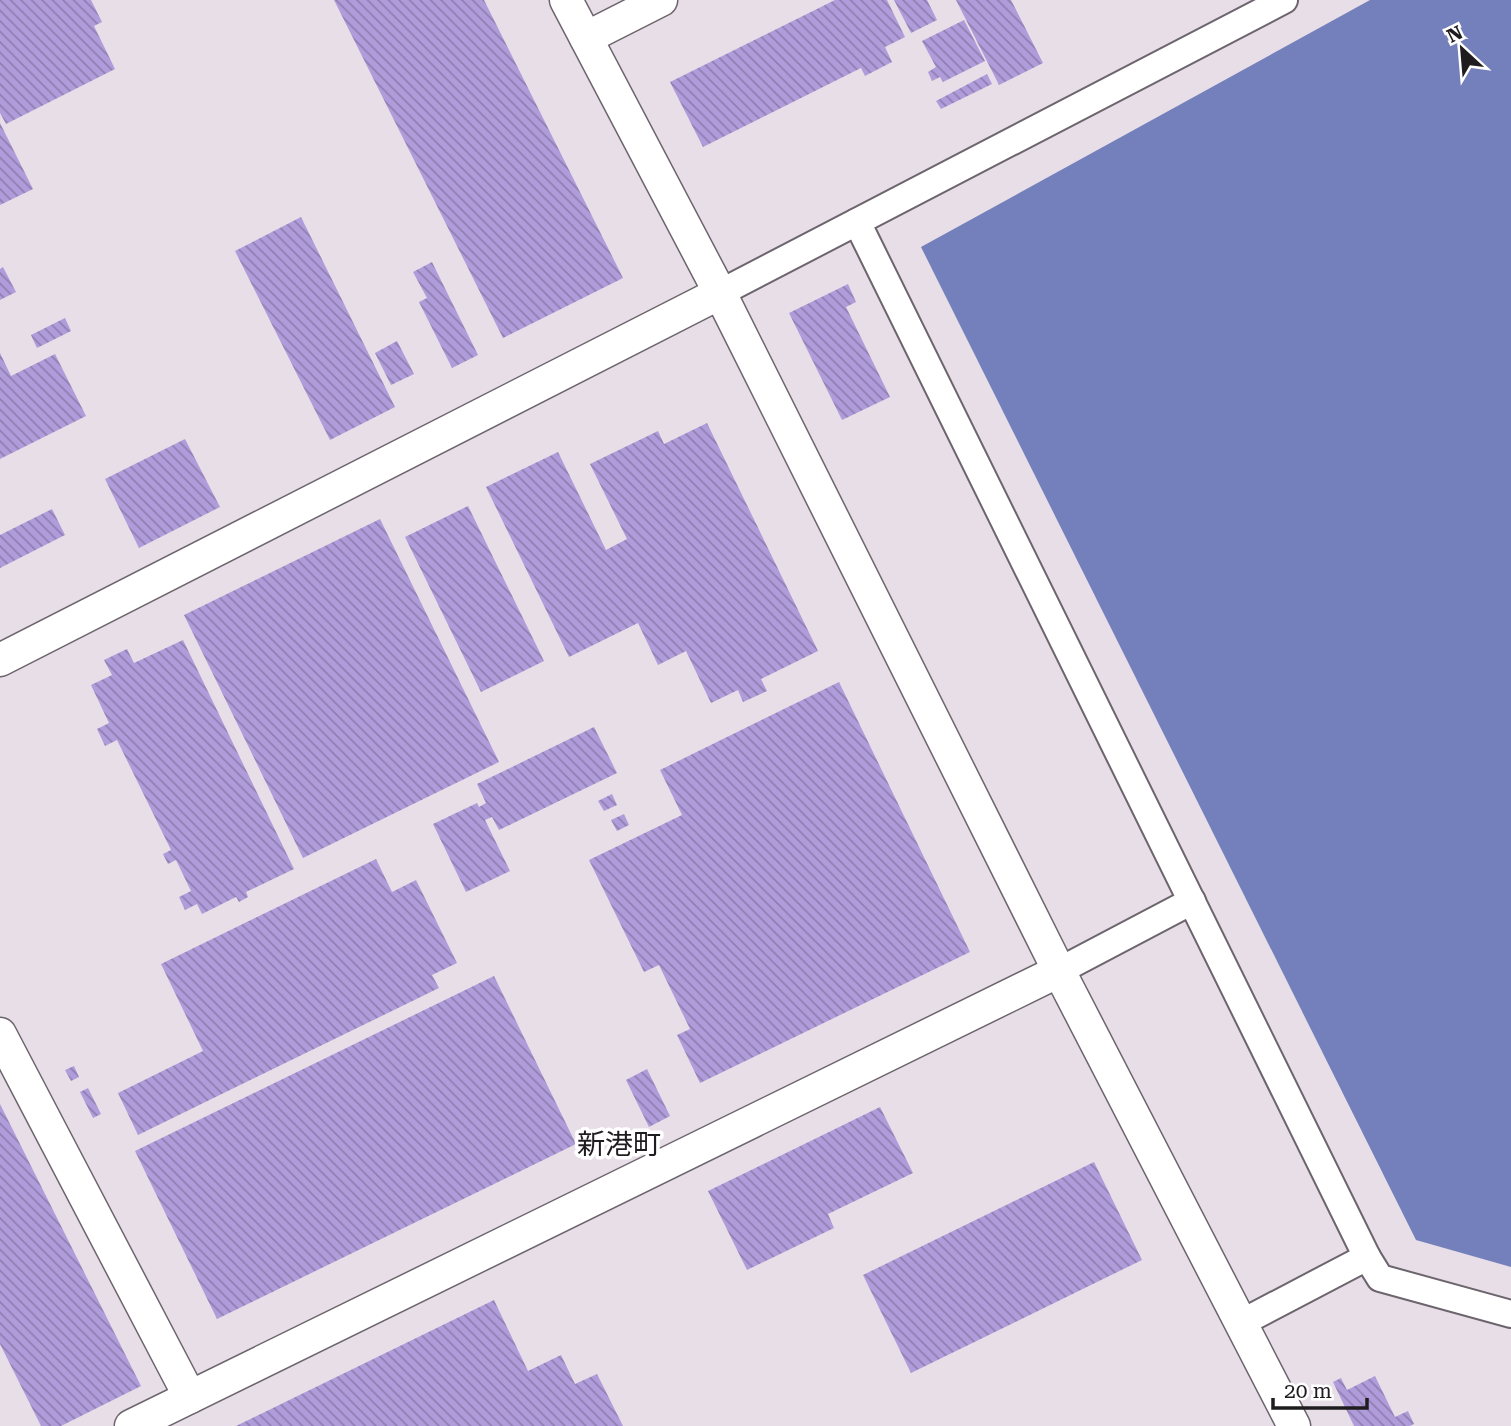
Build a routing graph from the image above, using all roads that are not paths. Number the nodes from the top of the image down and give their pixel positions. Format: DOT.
graph roads {
  1 [pos="566,0"];
  2 [pos="661,0"];
  3 [pos="1272,3"];
  4 [pos="586,38"];
  5 [pos="857,222"];
  6 [pos="720,293"];
  7 [pos="0,660"];
  8 [pos="1192,901"];
  9 [pos="1059,971"];
  10 [pos="0,1034"];
  11 [pos="1367,1257"];
  12 [pos="1511,1314"];
  13 [pos="1241,1323"];
  14 [pos="190,1397"];
  15 [pos="131,1426"];
  16 [pos="1294,1426"];
  1 -- 4 [label="street"];
  2 -- 4 [label="street"];
  3 -- 5 [label="street"];
  4 -- 6 [label="street"];
  5 -- 6 [label="street"];
  5 -- 8 [label="street"];
  6 -- 7 [label="street"];
  6 -- 9 [label="street"];
  8 -- 9 [label="street"];
  8 -- 11 [label="street"];
  9 -- 13 [label="street"];
  9 -- 14 [label="street"];
  10 -- 14 [label="street"];
  11 -- 12 [label="street"];
  11 -- 13 [label="street"];
  13 -- 16 [label="street"];
  14 -- 15 [label="street"];
}
